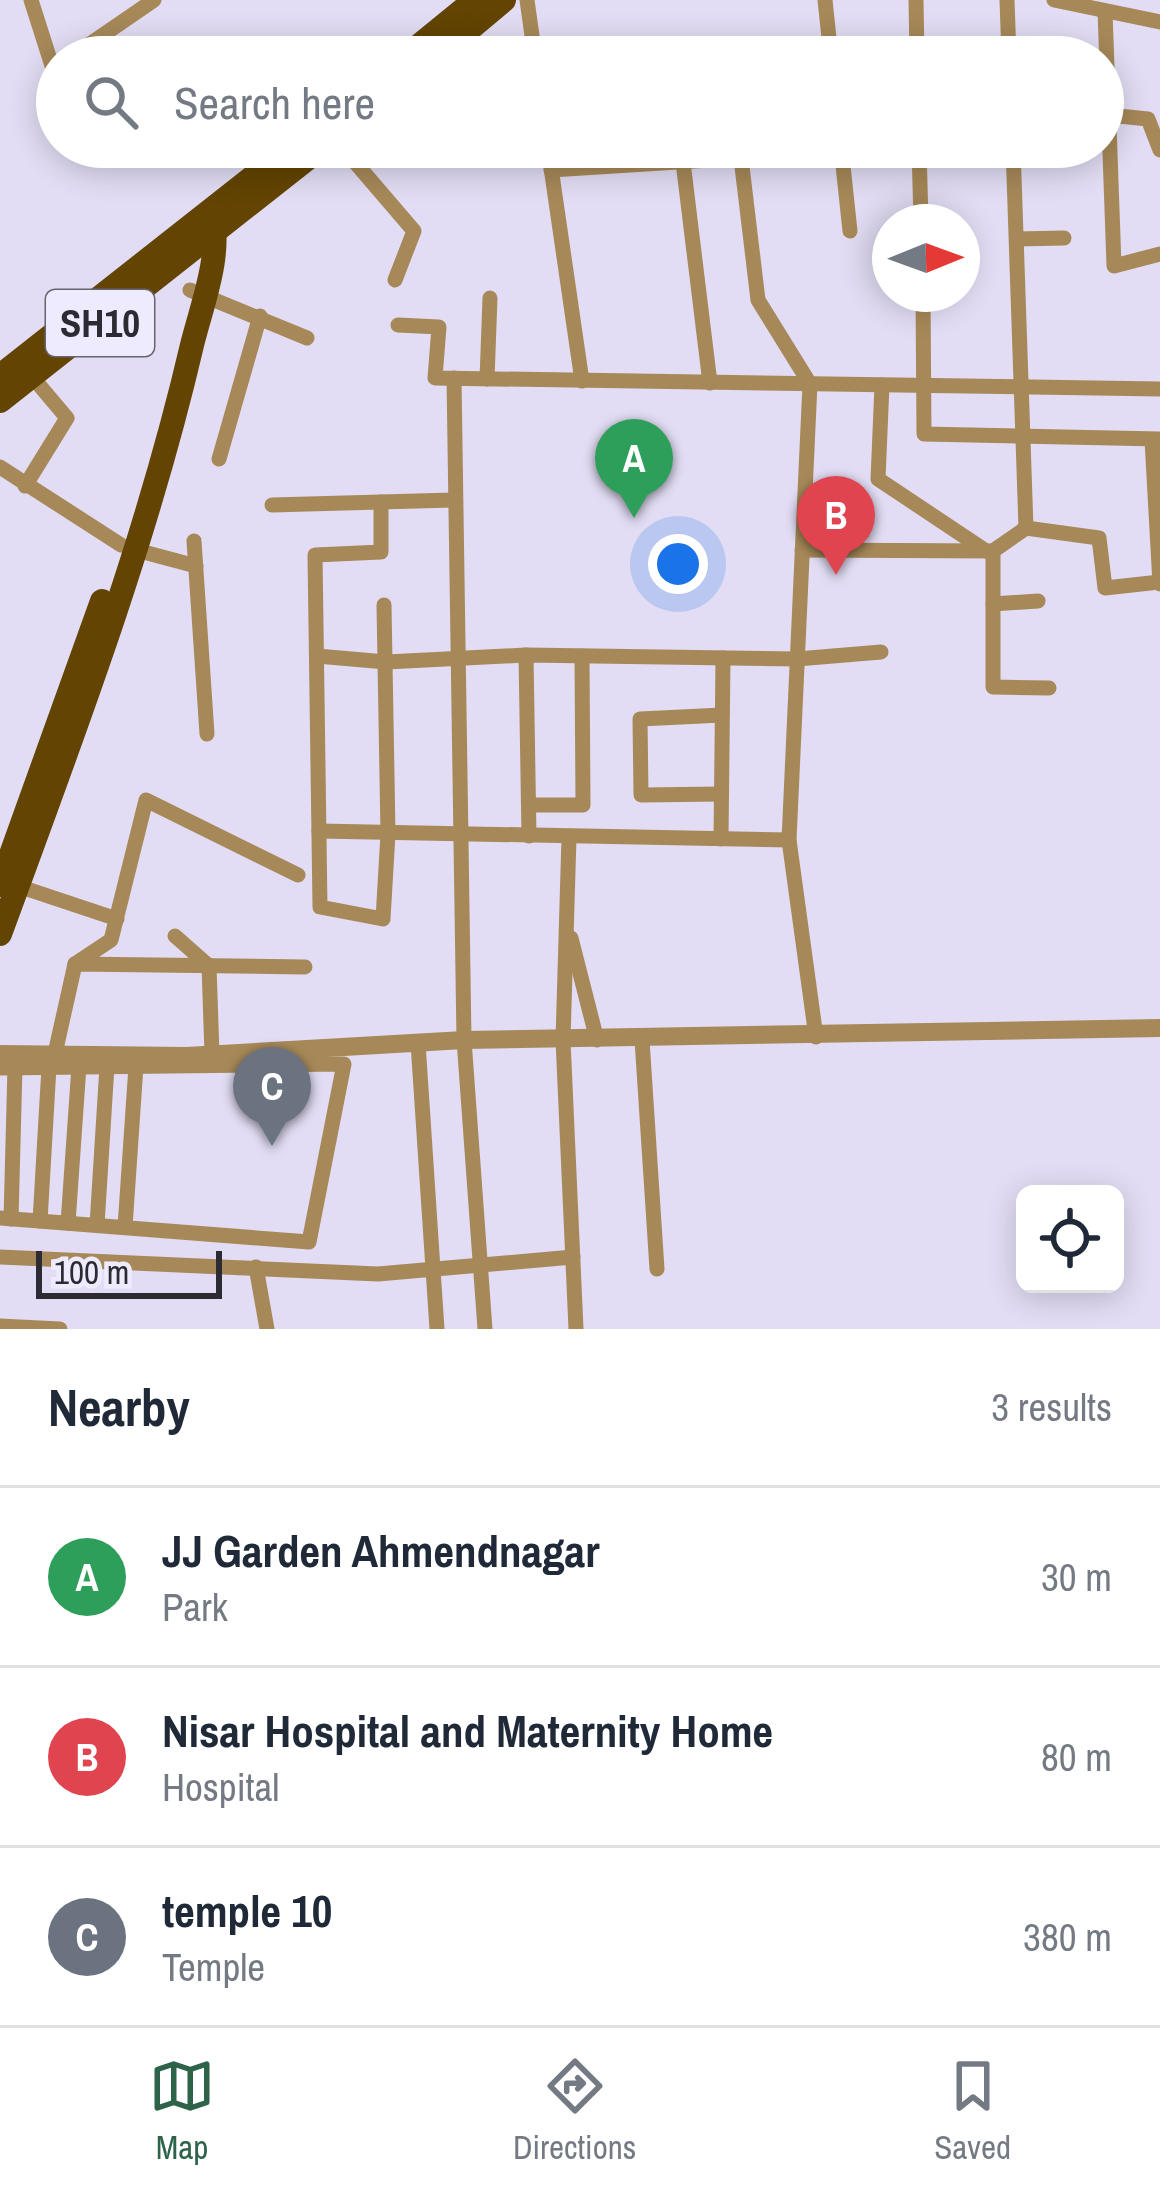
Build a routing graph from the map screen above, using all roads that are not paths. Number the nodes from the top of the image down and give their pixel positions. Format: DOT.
graph roads {
  1 [pos="31,0"];
  2 [pos="154,0"];
  3 [pos="475,0"];
  4 [pos="504,0"];
  5 [pos="527,0"];
  6 [pos="825,0"];
  7 [pos="916,0"];
  8 [pos="1007,0"];
  9 [pos="1054,0"];
  10 [pos="1105,10"];
  11 [pos="1160,22"];
  12 [pos="42,36"];
  13 [pos="102,36"];
  14 [pos="431,36"];
  15 [pos="461,36"];
  16 [pos="532,36"];
  17 [pos="829,36"];
  18 [pos="917,36"];
  19 [pos="1009,36"];
  20 [pos="1106,36"];
  21 [pos="1124,117"];
  22 [pos="1160,150"];
  23 [pos="269,168"];
  24 [pos="292,168"];
  25 [pos="360,168"];
  26 [pos="584,168"];
  27 [pos="684,168"];
  28 [pos="742,168"];
  29 [pos="843,168"];
  30 [pos="920,168"];
  31 [pos="1014,168"];
  32 [pos="1111,168"];
  33 [pos="551,170"];
  34 [pos="921,204"];
  35 [pos="207,228"];
  36 [pos="850,231"];
  37 [pos="1064,238"];
  38 [pos="1017,239"];
  39 [pos="1160,254"];
  40 [pos="395,280"];
  41 [pos="197,292"];
  42 [pos="490,298"];
  43 [pos="923,312"];
  44 [pos="260,316"];
  45 [pos="398,325"];
  46 [pos="307,338"];
  47 [pos="17,371"];
  48 [pos="454,378"];
  49 [pos="487,379"];
  50 [pos="582,381"];
  51 [pos="710,383"];
  52 [pos="810,384"];
  53 [pos="882,385"];
  54 [pos="925,386"];
  55 [pos="1023,387"];
  56 [pos="1160,389"];
  57 [pos="0,400"];
  58 [pos="1024,437"];
  59 [pos="1156,440"];
  60 [pos="219,459"];
  61 [pos="0,466"];
  62 [pos="26,486"];
  63 [pos="453,500"];
  64 [pos="381,502"];
  65 [pos="272,506"];
  66 [pos="1026,528"];
  67 [pos="194,542"];
  68 [pos="129,548"];
  69 [pos="802,550"];
  70 [pos="989,551"];
  71 [pos="196,566"];
  72 [pos="1160,581"];
  73 [pos="1038,601"];
  74 [pos="993,604"];
  75 [pos="384,605"];
  76 [pos="881,652"];
  77 [pos="526,655"];
  78 [pos="316,656"];
  79 [pos="582,656"];
  80 [pos="723,658"];
  81 [pos="797,659"];
  82 [pos="386,662"];
  83 [pos="455,662"];
  84 [pos="1049,688"];
  85 [pos="722,715"];
  86 [pos="207,734"];
  87 [pos="721,794"];
  88 [pos="529,805"];
  89 [pos="319,831"];
  90 [pos="462,832"];
  91 [pos="388,834"];
  92 [pos="529,836"];
  93 [pos="569,837"];
  94 [pos="721,839"];
  95 [pos="789,840"];
  96 [pos="298,875"];
  97 [pos="9,885"];
  98 [pos="117,919"];
  99 [pos="566,920"];
  100 [pos="0,934"];
  101 [pos="175,936"];
  102 [pos="75,964"];
  103 [pos="209,966"];
  104 [pos="305,967"];
  105 [pos="1160,1028"];
  106 [pos="816,1037"];
  107 [pos="464,1040"];
  108 [pos="563,1040"];
  109 [pos="597,1040"];
  110 [pos="642,1040"];
  111 [pos="418,1042"];
  112 [pos="212,1054"];
  113 [pos="52,1062"];
  114 [pos="5,1063"];
  115 [pos="80,1066"];
  116 [pos="107,1066"];
  117 [pos="136,1066"];
  118 [pos="7,1133"];
  119 [pos="6,1218"];
  120 [pos="40,1221"];
  121 [pos="68,1223"];
  122 [pos="97,1226"];
  123 [pos="125,1228"];
  124 [pos="188,1232"];
  125 [pos="0,1257"];
  126 [pos="573,1257"];
  127 [pos="480,1262"];
  128 [pos="188,1264"];
  129 [pos="433,1266"];
  130 [pos="256,1267"];
  131 [pos="657,1269"];
  132 [pos="0,1326"];
  133 [pos="60,1329"];
  134 [pos="267,1329"];
  135 [pos="437,1329"];
  136 [pos="485,1329"];
  137 [pos="576,1329"];
  1 -- 12 [label="street"];
  2 -- 13 [label="street"];
  3 -- 14 [label="main road"];
  4 -- 15 [label="main road"];
  5 -- 16 [label="street"];
  6 -- 17 [label="street"];
  7 -- 18 [label="street"];
  8 -- 19 [label="street"];
  9 -- 10 [label="street"];
  10 -- 11 [label="street"];
  10 -- 20 [label="street"];
  21 -- 22 [label="street"];
  23 -- 35 [label="main road, SH10"];
  24 -- 35 [label="main road, SH10"];
  25 -- 40 [label="street"];
  26 -- 33 [label="street"];
  27 -- 51 [label="street"];
  28 -- 52 [label="street"];
  29 -- 36 [label="street"];
  30 -- 34 [label="street"];
  31 -- 38 [label="street"];
  32 -- 39 [label="street"];
  33 -- 50 [label="street"];
  35 -- 41 [label="main road"];
  35 -- 47 [label="main road, SH10"];
  37 -- 38 [label="street"];
  38 -- 55 [label="street"];
  41 -- 44 [label="street"];
  41 -- 68 [label="main road"];
  42 -- 49 [label="street"];
  43 -- 54 [label="street"];
  44 -- 46 [label="street"];
  44 -- 60 [label="street"];
  45 -- 48 [label="street"];
  47 -- 57 [label="main road, SH10"];
  47 -- 62 [label="street"];
  48 -- 49 [label="street"];
  48 -- 63 [label="street"];
  49 -- 50 [label="street"];
  50 -- 51 [label="street"];
  51 -- 52 [label="street"];
  52 -- 53 [label="street"];
  52 -- 69 [label="street"];
  53 -- 54 [label="street"];
  53 -- 70 [label="street"];
  54 -- 55 [label="street"];
  54 -- 58 [label="street"];
  55 -- 56 [label="street"];
  55 -- 58 [label="street"];
  58 -- 59 [label="street"];
  58 -- 66 [label="street"];
  59 -- 72 [label="street"];
  61 -- 62 [label="street"];
  62 -- 68 [label="street"];
  63 -- 64 [label="street"];
  63 -- 83 [label="street"];
  64 -- 65 [label="street"];
  64 -- 78 [label="street"];
  66 -- 70 [label="street"];
  66 -- 72 [label="street"];
  67 -- 71 [label="street"];
  68 -- 71 [label="street"];
  68 -- 97 [label="main road"];
  69 -- 70 [label="street"];
  69 -- 81 [label="street"];
  70 -- 74 [label="street"];
  71 -- 86 [label="street"];
  73 -- 74 [label="street"];
  74 -- 84 [label="street"];
  75 -- 82 [label="street"];
  76 -- 81 [label="street"];
  77 -- 79 [label="street"];
  77 -- 83 [label="street"];
  77 -- 88 [label="street"];
  78 -- 82 [label="street"];
  78 -- 89 [label="street"];
  79 -- 80 [label="street"];
  79 -- 88 [label="street"];
  80 -- 81 [label="street"];
  80 -- 85 [label="street"];
  81 -- 95 [label="street"];
  82 -- 83 [label="street"];
  82 -- 91 [label="street"];
  83 -- 90 [label="street"];
  85 -- 87 [label="street"];
  85 -- 87 [label="street"];
  87 -- 94 [label="street"];
  88 -- 92 [label="street"];
  89 -- 91 [label="street"];
  89 -- 91 [label="street"];
  90 -- 91 [label="street"];
  90 -- 92 [label="street"];
  90 -- 107 [label="street"];
  92 -- 93 [label="street"];
  93 -- 94 [label="street"];
  93 -- 99 [label="street"];
  94 -- 95 [label="street"];
  95 -- 106 [label="street"];
  96 -- 98 [label="street"];
  97 -- 98 [label="street"];
  97 -- 100 [label="main road"];
  98 -- 102 [label="street"];
  99 -- 108 [label="street"];
  99 -- 109 [label="street"];
  101 -- 103 [label="street"];
  102 -- 103 [label="street"];
  102 -- 113 [label="street"];
  103 -- 104 [label="street"];
  103 -- 112 [label="street"];
  105 -- 106 [label="street"];
  106 -- 110 [label="street"];
  107 -- 108 [label="street"];
  107 -- 111 [label="street"];
  107 -- 127 [label="street"];
  108 -- 109 [label="street"];
  108 -- 126 [label="street"];
  109 -- 110 [label="street"];
  110 -- 131 [label="street"];
  111 -- 112 [label="street"];
  111 -- 129 [label="street"];
  112 -- 113 [label="street"];
  113 -- 114 [label="street"];
  113 -- 115 [label="street"];
  113 -- 120 [label="street"];
  114 -- 118 [label="street"];
  115 -- 116 [label="street"];
  115 -- 121 [label="street"];
  116 -- 117 [label="street"];
  116 -- 122 [label="street"];
  117 -- 123 [label="street"];
  117 -- 124 [label="street"];
  118 -- 119 [label="street"];
  119 -- 120 [label="street"];
  120 -- 121 [label="street"];
  121 -- 122 [label="street"];
  122 -- 123 [label="street"];
  123 -- 124 [label="street"];
  124 -- 128 [label="street"];
  125 -- 128 [label="street"];
  126 -- 127 [label="street"];
  126 -- 137 [label="street"];
  127 -- 129 [label="street"];
  127 -- 136 [label="street"];
  128 -- 130 [label="street"];
  129 -- 130 [label="street"];
  129 -- 135 [label="street"];
  130 -- 134 [label="street"];
  132 -- 133 [label="street"];
}
